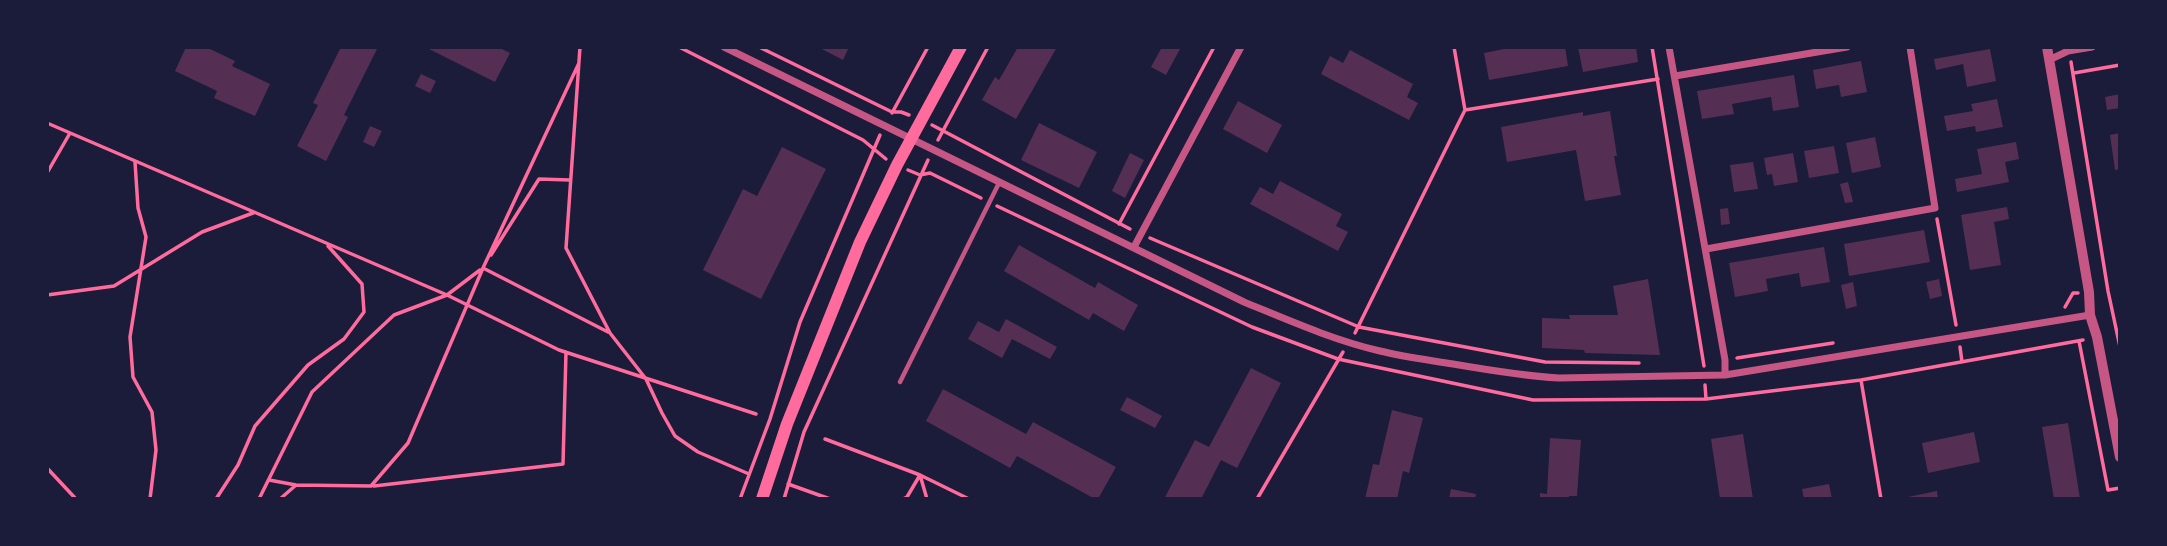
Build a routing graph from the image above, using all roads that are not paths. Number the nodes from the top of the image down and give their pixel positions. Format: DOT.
graph roads {
  1 [pos="724,47"];
  2 [pos="961,47"];
  3 [pos="1241,47"];
  4 [pos="1669,47"];
  5 [pos="1847,47"];
  6 [pos="1910,47"];
  7 [pos="2047,47"];
  8 [pos="2092,47"];
  9 [pos="2049,60"];
  10 [pos="1675,76"];
  11 [pos="910,139"];
  12 [pos="999,183"];
  13 [pos="1134,247"];
  14 [pos="1706,249"];
  15 [pos="2090,315"];
  16 [pos="1724,375"];
  17 [pos="900,382"];
  18 [pos="2120,457"];
  19 [pos="762,499"];
  1 -- 11 [label="street"];
  2 -- 11 [label="main road"];
  3 -- 13 [label="street"];
  4 -- 10 [label="street"];
  5 -- 10 [label="street"];
  6 -- 14 [label="street"];
  7 -- 9 [label="street"];
  8 -- 9 [label="street"];
  9 -- 15 [label="street"];
  10 -- 14 [label="street"];
  11 -- 12 [label="street"];
  11 -- 19 [label="main road"];
  12 -- 13 [label="street"];
  12 -- 17 [label="lane"];
  13 -- 16 [label="street"];
  14 -- 16 [label="street"];
  15 -- 16 [label="street"];
  15 -- 18 [label="street"];
}
